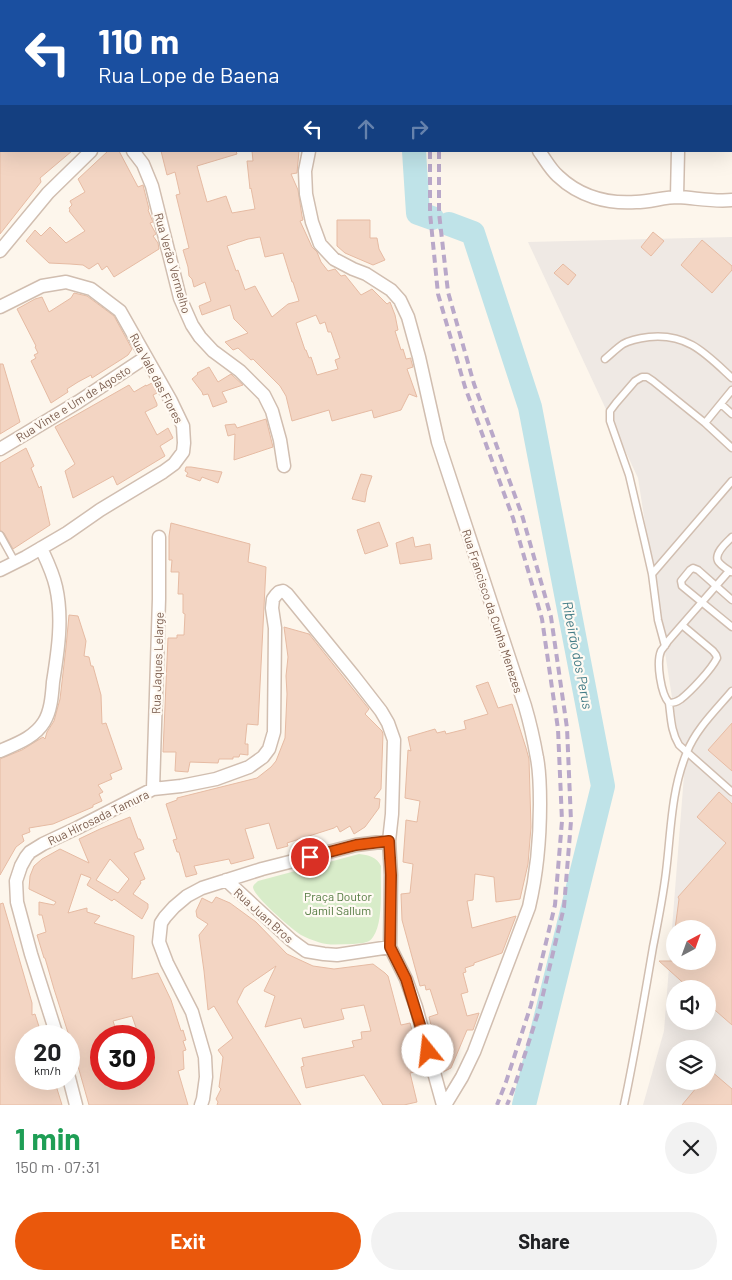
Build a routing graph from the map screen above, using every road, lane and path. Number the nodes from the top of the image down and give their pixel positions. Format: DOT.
graph roads {
  1 [pos="90,152"];
  2 [pos="134,152"];
  3 [pos="309,152"];
  4 [pos="539,152"];
  5 [pos="678,152"];
  6 [pos="677,197"];
  7 [pos="732,200"];
  8 [pos="0,251"];
  9 [pos="0,307"];
  10 [pos="146,357"];
  11 [pos="605,358"];
  12 [pos="732,378"];
  13 [pos="732,390"];
  14 [pos="721,404"];
  15 [pos="732,414"];
  16 [pos="705,423"];
  17 [pos="732,448"];
  18 [pos="0,449"];
  19 [pos="284,466"];
  20 [pos="732,481"];
  21 [pos="0,535"];
  22 [pos="159,537"];
  23 [pos="732,537"];
  24 [pos="41,548"];
  25 [pos="15,562"];
  26 [pos="0,570"];
  27 [pos="730,572"];
  28 [pos="652,574"];
  29 [pos="716,586"];
  30 [pos="732,600"];
  31 [pos="702,602"];
  32 [pos="682,625"];
  33 [pos="732,627"];
  34 [pos="665,646"];
  35 [pos="732,691"];
  36 [pos="669,703"];
  37 [pos="0,751"];
  38 [pos="686,752"];
  39 [pos="153,789"];
  40 [pos="732,792"];
  41 [pos="389,841"];
  42 [pos="226,880"];
  43 [pos="390,947"];
  44 [pos="54,1025"];
  45 [pos="72,1090"];
  46 [pos="76,1105"];
  47 [pos="200,1105"];
  48 [pos="444,1105"];
  49 [pos="624,1105"];
  1 -- 8 [label="street"];
  2 -- 19 [label="street, Rua Verão Vermelho"];
  3 -- 48 [label="street, Rua Francisco da Cunha Menezes"];
  4 -- 6 [label="street"];
  5 -- 6 [label="street"];
  6 -- 7 [label="street"];
  9 -- 10 [label="street, Rua Vale das Flores"];
  10 -- 18 [label="street, Rua Vinte e Um de Agosto"];
  10 -- 24 [label="street, Rua Vale das Flores"];
  11 -- 12 [label="lane"];
  13 -- 14 [label="lane"];
  14 -- 15 [label="lane"];
  14 -- 16 [label="lane"];
  16 -- 17 [label="lane"];
  16 -- 28 [label="lane"];
  20 -- 28 [label="lane"];
  21 -- 25 [label="lane"];
  22 -- 39 [label="street, Rua Jaques Lelarge"];
  23 -- 27 [label="lane"];
  24 -- 25 [label="street, Rua Vale das Flores"];
  24 -- 37 [label="street"];
  25 -- 26 [label="street, Rua Vale das Flores"];
  27 -- 29 [label="lane"];
  28 -- 34 [label="lane"];
  29 -- 30 [label="lane"];
  29 -- 31 [label="lane"];
  29 -- 31 [label="lane"];
  31 -- 32 [label="lane"];
  31 -- 33 [label="lane"];
  32 -- 34 [label="lane"];
  32 -- 36 [label="lane"];
  34 -- 36 [label="lane"];
  35 -- 38 [label="lane"];
  36 -- 38 [label="lane"];
  38 -- 40 [label="lane"];
  38 -- 49 [label="lane"];
  39 -- 41 [label="street, Rua Hirosada Tamura"];
  39 -- 44 [label="street, Rua Hirosada Tamura"];
  41 -- 42 [label="street"];
  41 -- 43 [label="street"];
  42 -- 43 [label="street, Rua Juan Bros"];
  42 -- 47 [label="street"];
  43 -- 48 [label="street"];
  45 -- 46 [label="street"];
}
